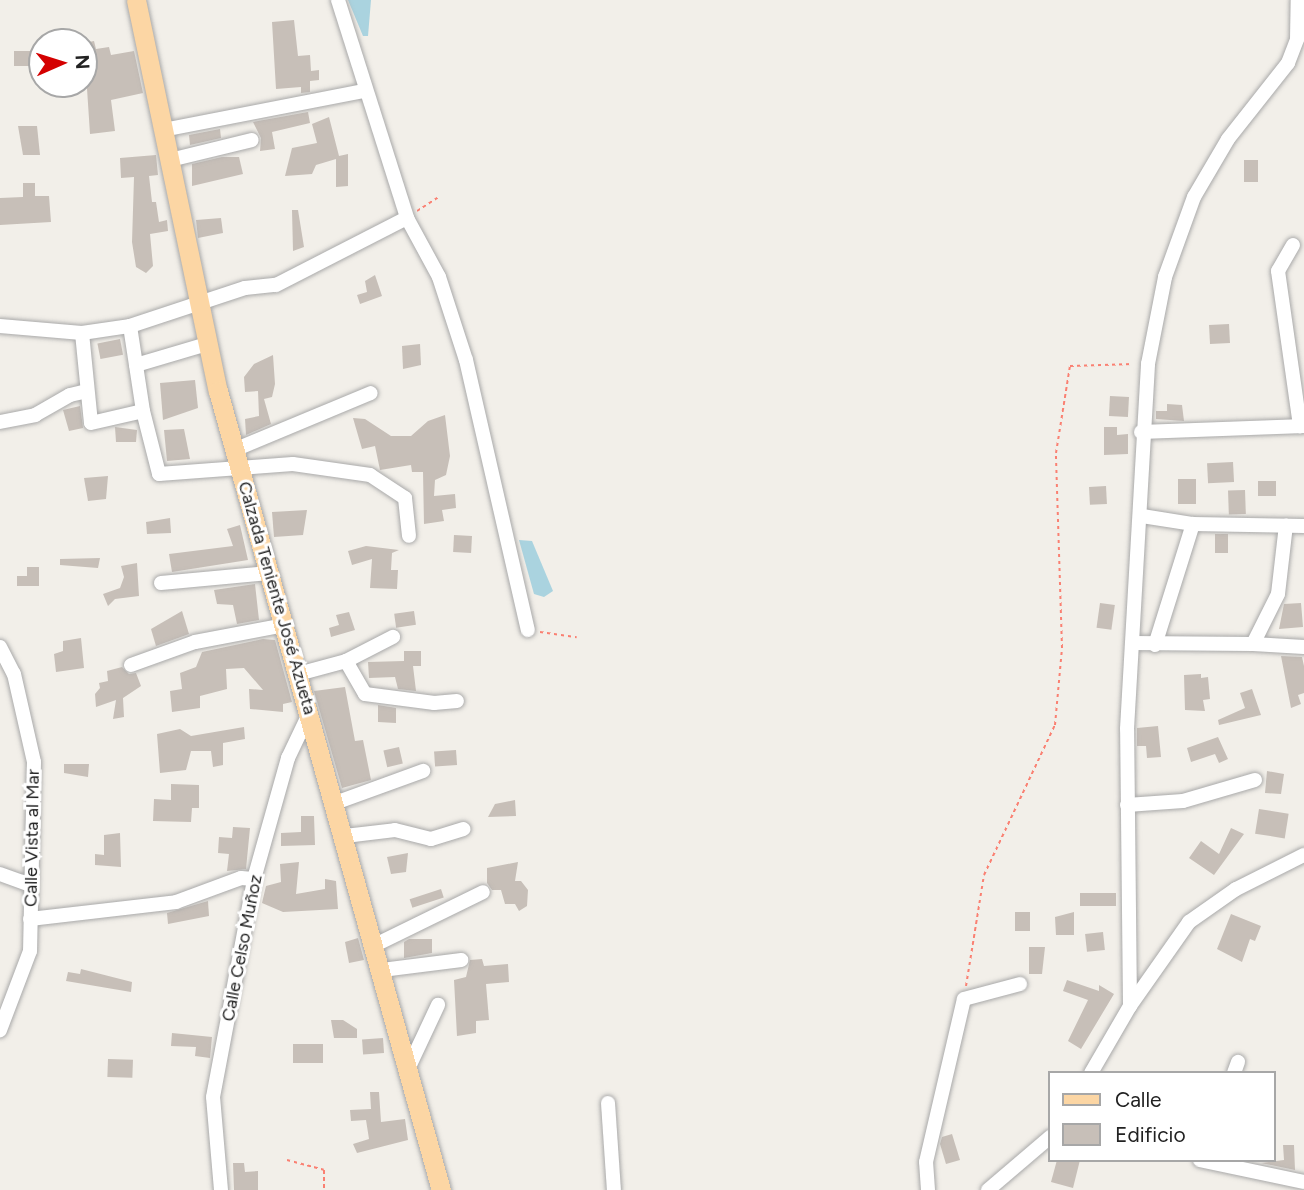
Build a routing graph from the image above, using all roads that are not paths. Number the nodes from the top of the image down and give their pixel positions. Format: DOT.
graph roads {
  1 [pos="136,0"];
  2 [pos="338,0"];
  3 [pos="1298,0"];
  4 [pos="1288,63"];
  5 [pos="1304,63"];
  6 [pos="364,92"];
  7 [pos="163,130"];
  8 [pos="252,140"];
  9 [pos="170,160"];
  10 [pos="407,218"];
  11 [pos="1293,245"];
  12 [pos="199,303"];
  13 [pos="0,326"];
  14 [pos="130,326"];
  15 [pos="82,333"];
  16 [pos="207,344"];
  17 [pos="136,365"];
  18 [pos="87,391"];
  19 [pos="371,393"];
  20 [pos="143,411"];
  21 [pos="0,422"];
  22 [pos="1302,426"];
  23 [pos="1141,432"];
  24 [pos="234,450"];
  25 [pos="240,469"];
  26 [pos="1142,516"];
  27 [pos="1193,524"];
  28 [pos="1286,525"];
  29 [pos="1304,526"];
  30 [pos="409,536"];
  31 [pos="269,573"];
  32 [pos="161,583"];
  33 [pos="285,625"];
  34 [pos="528,630"];
  35 [pos="393,637"];
  36 [pos="1132,643"];
  37 [pos="1253,644"];
  38 [pos="1155,645"];
  39 [pos="0,647"];
  40 [pos="1304,647"];
  41 [pos="346,661"];
  42 [pos="131,666"];
  43 [pos="298,674"];
  44 [pos="457,701"];
  45 [pos="309,714"];
  46 [pos="423,771"];
  47 [pos="1255,780"];
  48 [pos="335,803"];
  49 [pos="1127,805"];
  50 [pos="463,830"];
  51 [pos="345,836"];
  52 [pos="1304,855"];
  53 [pos="0,874"];
  54 [pos="254,879"];
  55 [pos="30,884"];
  56 [pos="483,892"];
  57 [pos="30,919"];
  58 [pos="375,945"];
  59 [pos="461,960"];
  60 [pos="382,970"];
  61 [pos="1020,984"];
  62 [pos="438,1005"];
  63 [pos="1130,1006"];
  64 [pos="0,1030"];
  65 [pos="408,1069"];
  66 [pos="1092,1071"];
  67 [pos="608,1103"];
  68 [pos="1048,1139"];
  69 [pos="1210,1162"];
  70 [pos="1304,1182"];
  71 [pos="221,1190"];
  72 [pos="441,1190"];
  73 [pos="614,1190"];
  74 [pos="928,1190"];
  75 [pos="988,1190"];
  1 -- 7 [label="main road, Calzada Teniente José Azueta"];
  2 -- 6 [label="street"];
  3 -- 4 [label="street"];
  4 -- 5 [label="street"];
  4 -- 23 [label="street"];
  6 -- 7 [label="street"];
  6 -- 10 [label="street"];
  7 -- 9 [label="main road, Calzada Teniente José Azueta"];
  8 -- 9 [label="street"];
  9 -- 12 [label="main road, Calzada Teniente José Azueta"];
  10 -- 12 [label="street"];
  10 -- 34 [label="street"];
  11 -- 22 [label="street"];
  12 -- 14 [label="street"];
  12 -- 16 [label="main road, Calzada Teniente José Azueta"];
  13 -- 15 [label="street"];
  14 -- 15 [label="street"];
  14 -- 17 [label="street"];
  15 -- 18 [label="street"];
  16 -- 17 [label="street"];
  16 -- 24 [label="main road, Calzada Teniente José Azueta"];
  17 -- 20 [label="street"];
  18 -- 20 [label="street"];
  18 -- 21 [label="street"];
  19 -- 24 [label="street"];
  20 -- 25 [label="street"];
  22 -- 23 [label="street"];
  23 -- 26 [label="street"];
  24 -- 25 [label="main road, Calzada Teniente José Azueta"];
  25 -- 30 [label="street"];
  25 -- 31 [label="main road, Calzada Teniente José Azueta"];
  26 -- 27 [label="street"];
  26 -- 36 [label="street"];
  27 -- 28 [label="street"];
  27 -- 38 [label="street"];
  28 -- 29 [label="street"];
  28 -- 37 [label="street"];
  31 -- 32 [label="street"];
  31 -- 33 [label="main road, Calzada Teniente José Azueta"];
  33 -- 42 [label="street"];
  33 -- 43 [label="main road, Calzada Teniente José Azueta"];
  35 -- 41 [label="street"];
  36 -- 38 [label="street"];
  36 -- 49 [label="street"];
  37 -- 38 [label="street"];
  37 -- 40 [label="street"];
  39 -- 55 [label="street, Calle Vista al Mar"];
  41 -- 43 [label="street"];
  41 -- 44 [label="street"];
  43 -- 45 [label="main road, Calzada Teniente José Azueta"];
  45 -- 48 [label="main road, Calzada Teniente José Azueta"];
  45 -- 54 [label="street, Calle Celso Muñoz"];
  46 -- 48 [label="street"];
  47 -- 49 [label="street"];
  48 -- 51 [label="main road, Calzada Teniente José Azueta"];
  49 -- 63 [label="street"];
  50 -- 51 [label="street"];
  51 -- 58 [label="main road, Calzada Teniente José Azueta"];
  52 -- 63 [label="street"];
  53 -- 55 [label="street"];
  54 -- 57 [label="street"];
  54 -- 71 [label="street, Calle Celso Muñoz"];
  55 -- 57 [label="street, Calle Vista al Mar"];
  56 -- 58 [label="street"];
  57 -- 64 [label="street, Calle Vista al Mar"];
  58 -- 60 [label="main road, Calzada Teniente José Azueta"];
  59 -- 60 [label="street"];
  60 -- 65 [label="main road, Calzada Teniente José Azueta"];
  61 -- 74 [label="street"];
  62 -- 65 [label="street"];
  63 -- 66 [label="street"];
  65 -- 72 [label="main road, Calzada Teniente José Azueta"];
  67 -- 73 [label="street"];
  68 -- 75 [label="street"];
  69 -- 70 [label="street"];
}
